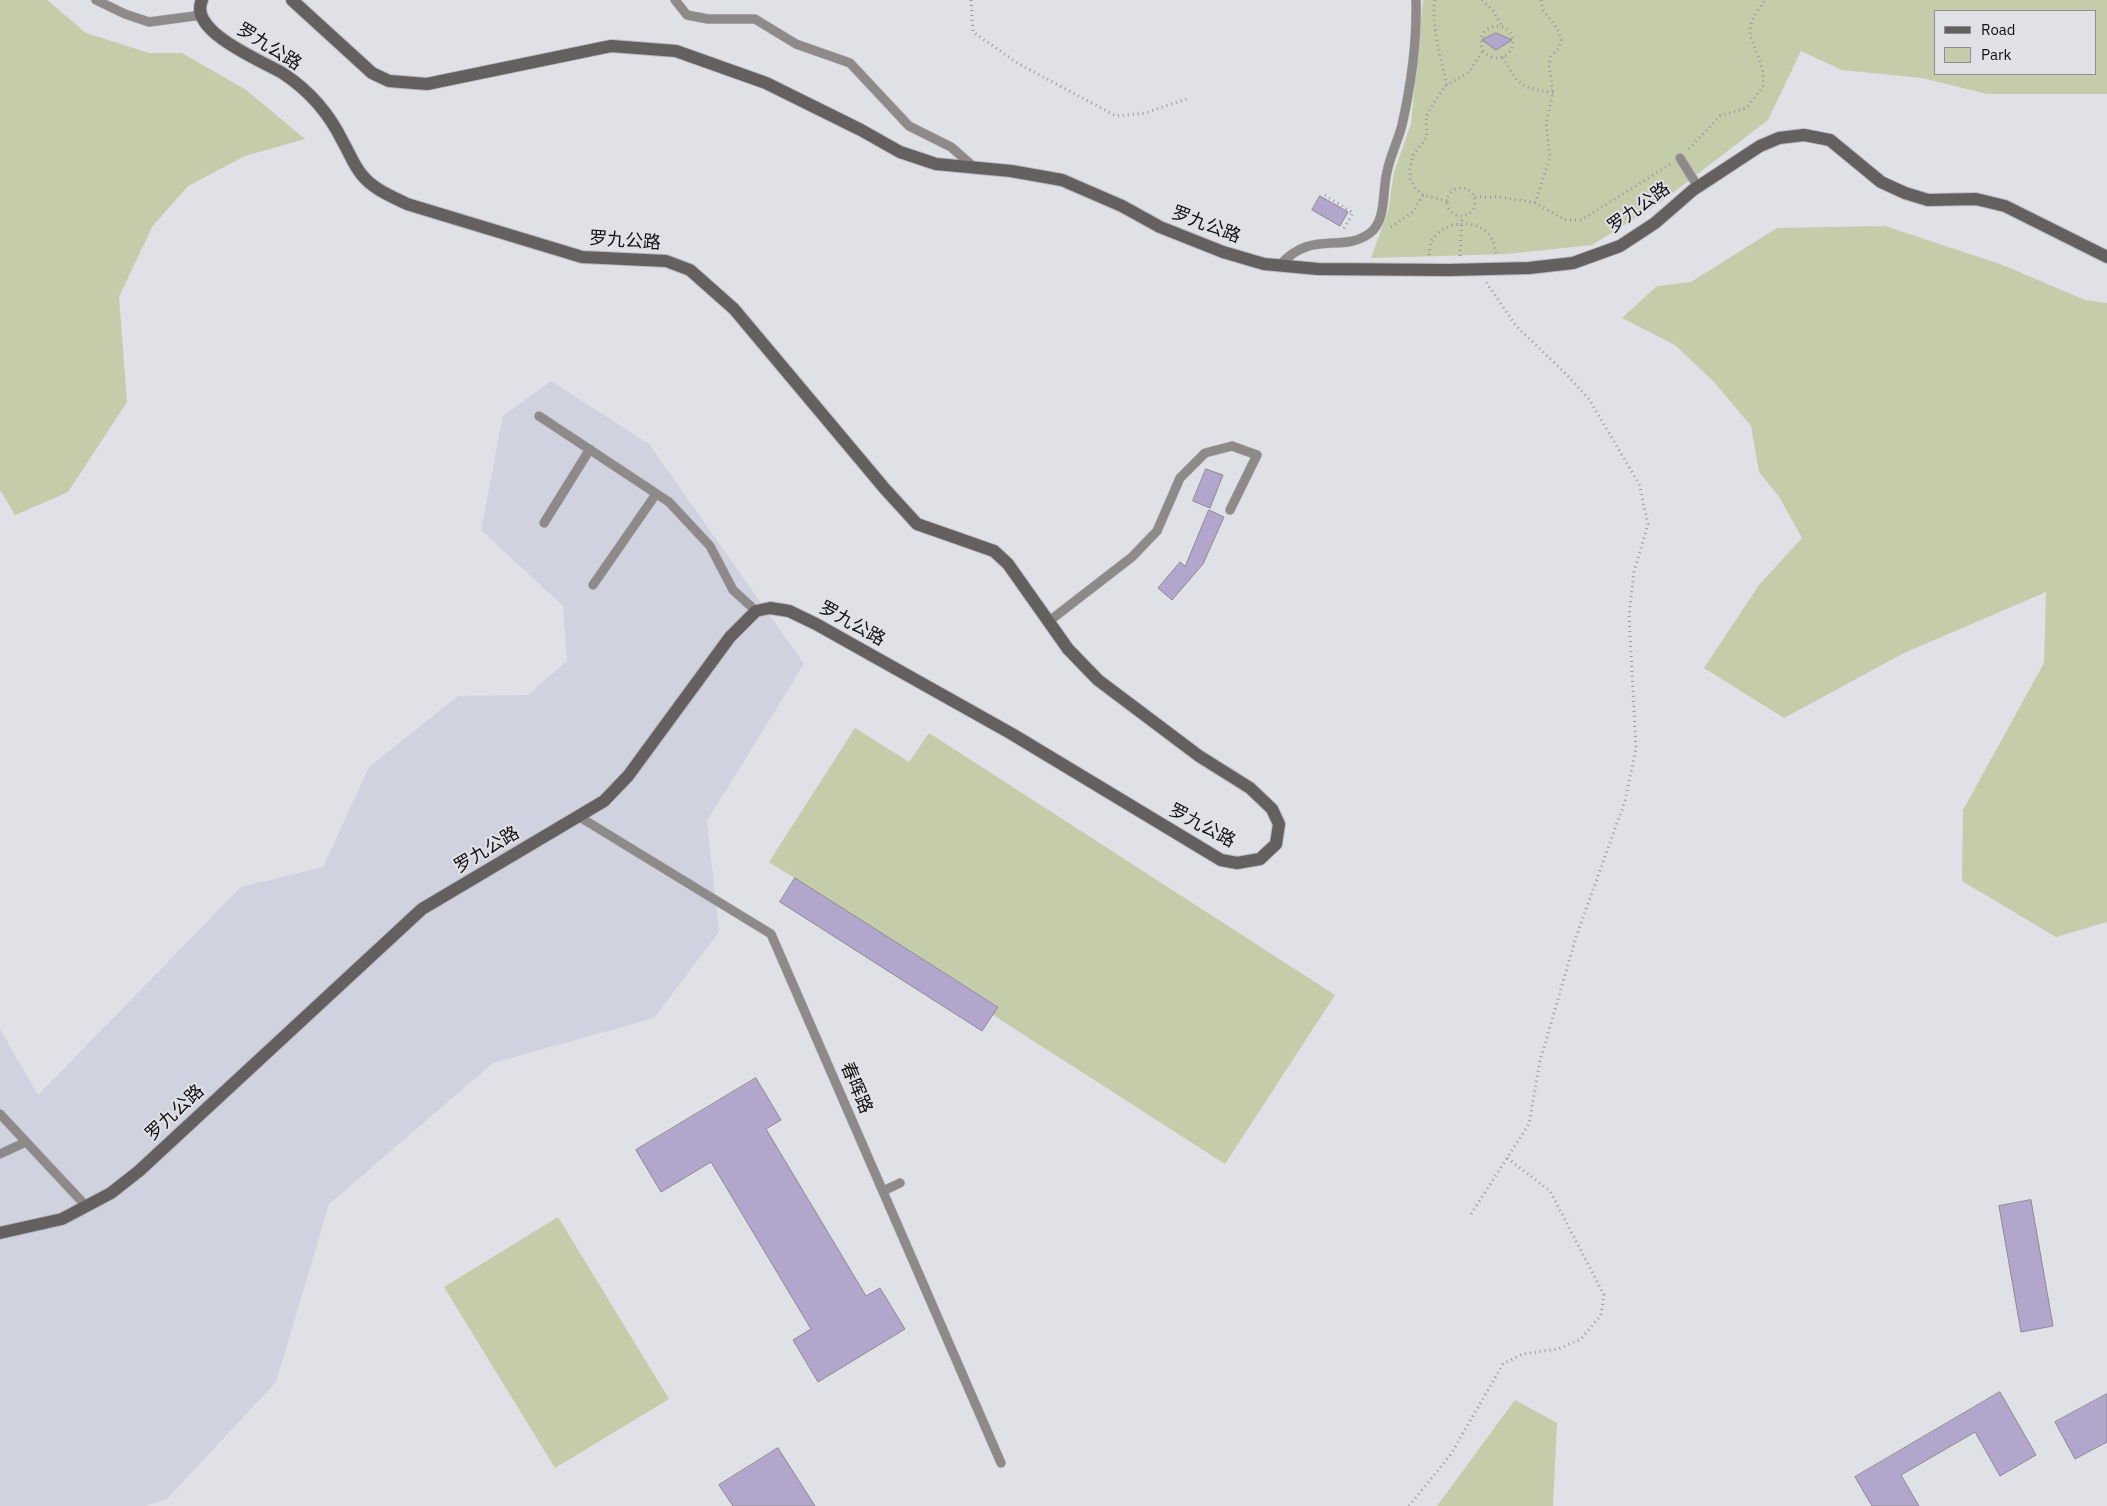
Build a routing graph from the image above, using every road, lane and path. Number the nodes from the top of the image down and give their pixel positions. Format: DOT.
graph roads {
  1 [pos="96,0"];
  2 [pos="292,0"];
  3 [pos="675,0"];
  4 [pos="971,0"];
  5 [pos="1416,0"];
  6 [pos="1435,0"];
  7 [pos="1482,0"];
  8 [pos="1491,0"];
  9 [pos="1541,0"];
  10 [pos="1765,0"];
  11 [pos="200,5"];
  12 [pos="1488,5"];
  13 [pos="1502,26"];
  14 [pos="1483,51"];
  15 [pos="1503,57"];
  16 [pos="1447,84"];
  17 [pos="1553,93"];
  18 [pos="1189,98"];
  19 [pos="1680,158"];
  20 [pos="976,169"];
  21 [pos="1698,187"];
  22 [pos="1325,195"];
  23 [pos="1423,195"];
  24 [pos="1475,196"];
  25 [pos="1446,201"];
  26 [pos="1535,203"];
  27 [pos="1462,216"];
  28 [pos="1462,224"];
  29 [pos="1370,232"];
  30 [pos="1336,242"];
  31 [pos="2107,256"];
  32 [pos="1497,257"];
  33 [pos="1460,259"];
  34 [pos="1428,261"];
  35 [pos="1280,265"];
  36 [pos="1477,270"];
  37 [pos="539,416"];
  38 [pos="590,449"];
  39 [pos="656,494"];
  40 [pos="1230,510"];
  41 [pos="544,524"];
  42 [pos="593,585"];
  43 [pos="756,611"];
  44 [pos="1048,622"];
  45 [pos="578,816"];
  46 [pos="0,1114"];
  47 [pos="26,1142"];
  48 [pos="0,1154"];
  49 [pos="1507,1158"];
  50 [pos="900,1183"];
  51 [pos="883,1191"];
  52 [pos="87,1207"];
  53 [pos="1471,1214"];
  54 [pos="0,1233"];
  55 [pos="1001,1463"];
  56 [pos="1409,1506"];
  1 -- 11 [label="lane"];
  2 -- 20 [label="street, 罗九公路"];
  3 -- 20 [label="lane"];
  4 -- 18 [label="path"];
  5 -- 29 [label="lane"];
  6 -- 16 [label="path"];
  7 -- 12 [label="path"];
  8 -- 12 [label="path"];
  9 -- 17 [label="path"];
  10 -- 19 [label="path"];
  11 -- 44 [label="street, 罗九公路"];
  12 -- 13 [label="path"];
  13 -- 14 [label="path"];
  13 -- 15 [label="path"];
  14 -- 15 [label="path"];
  14 -- 16 [label="path"];
  15 -- 17 [label="path"];
  16 -- 23 [label="path"];
  17 -- 26 [label="path"];
  19 -- 21 [label="lane"];
  19 -- 26 [label="path"];
  20 -- 35 [label="street, 罗九公路"];
  21 -- 31 [label="street, 罗九公路"];
  21 -- 36 [label="street, 罗九公路"];
  22 -- 30 [label="path"];
  23 -- 25 [label="path"];
  23 -- 29 [label="path"];
  24 -- 25 [label="path"];
  24 -- 26 [label="path"];
  24 -- 27 [label="path"];
  25 -- 27 [label="path"];
  27 -- 28 [label="path"];
  28 -- 32 [label="path"];
  28 -- 33 [label="path"];
  28 -- 34 [label="path"];
  29 -- 30 [label="lane"];
  30 -- 35 [label="lane"];
  35 -- 36 [label="street, 罗九公路"];
  36 -- 49 [label="path"];
  37 -- 38 [label="lane"];
  38 -- 39 [label="lane"];
  38 -- 41 [label="lane"];
  39 -- 42 [label="lane"];
  39 -- 43 [label="lane"];
  40 -- 44 [label="lane"];
  43 -- 44 [label="street, 罗九公路"];
  43 -- 45 [label="street, 罗九公路"];
  45 -- 51 [label="lane, 春晖路"];
  45 -- 52 [label="street, 罗九公路"];
  46 -- 47 [label="lane"];
  47 -- 48 [label="lane"];
  47 -- 52 [label="lane"];
  49 -- 53 [label="path"];
  49 -- 56 [label="path"];
  50 -- 51 [label="lane"];
  51 -- 55 [label="lane, 春晖路"];
  52 -- 54 [label="street, 罗九公路"];
}
